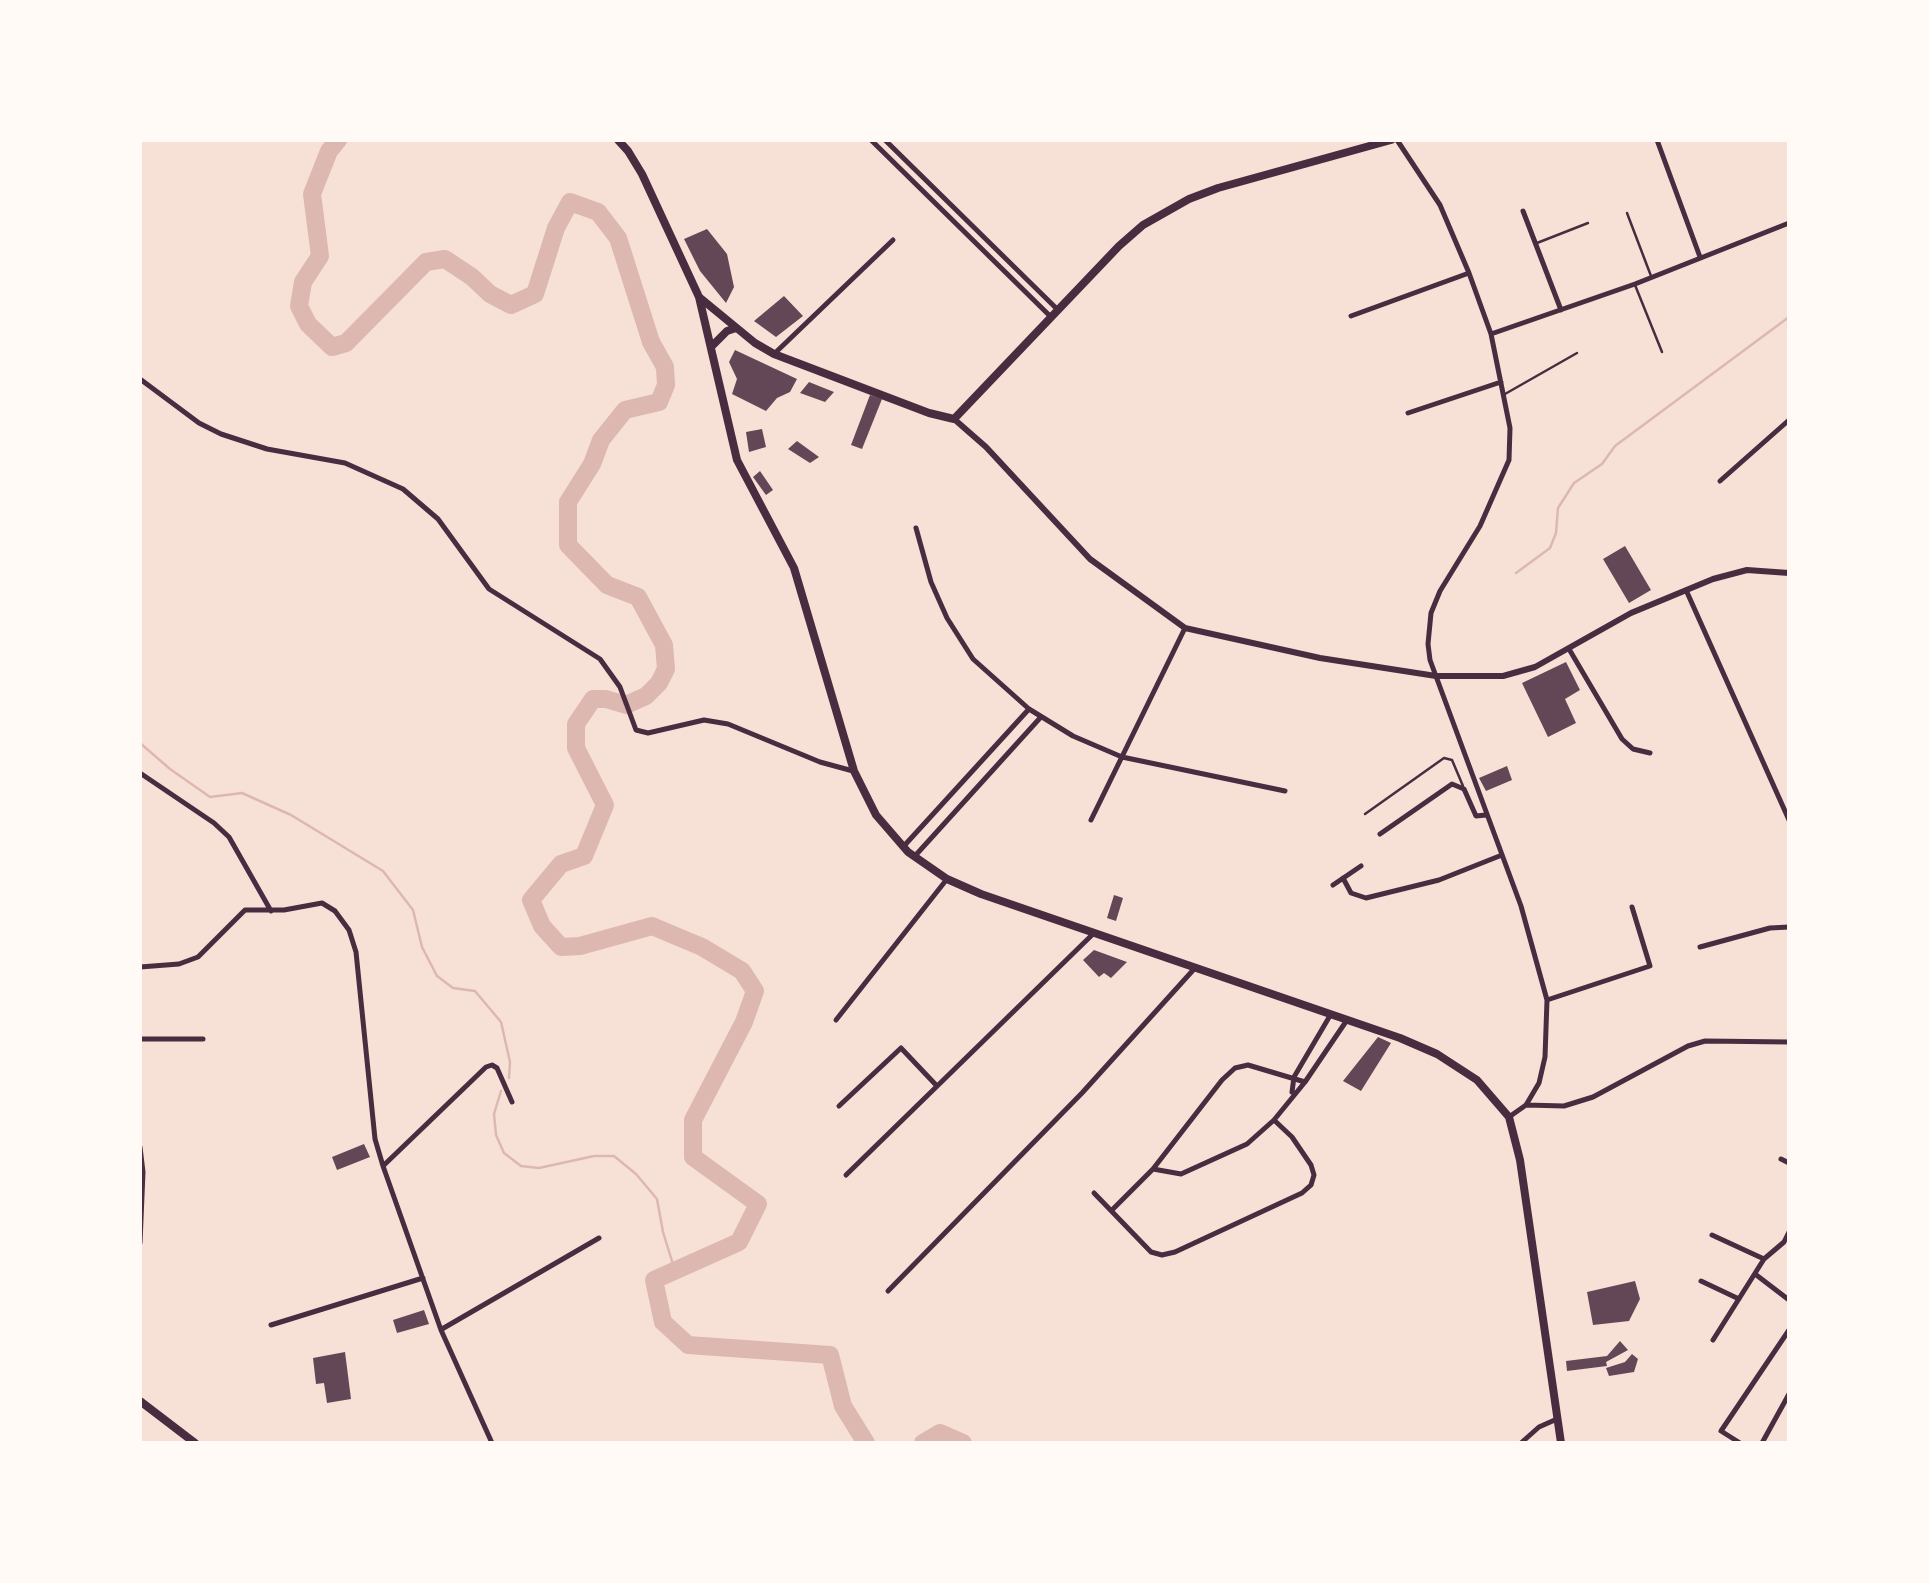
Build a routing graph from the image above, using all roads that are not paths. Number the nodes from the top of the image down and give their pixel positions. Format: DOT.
graph roads {
  1 [pos="618,140"];
  2 [pos="871,140"];
  3 [pos="885,140"];
  4 [pos="1394,140"];
  5 [pos="1657,140"];
  6 [pos="920,175"];
  7 [pos="914,182"];
  8 [pos="1523,211"];
  9 [pos="1626,212"];
  10 [pos="1588,223"];
  11 [pos="1789,223"];
  12 [pos="894,240"];
  13 [pos="988,241"];
  14 [pos="1536,244"];
  15 [pos="980,248"];
  16 [pos="1700,257"];
  17 [pos="1469,272"];
  18 [pos="1651,277"];
  19 [pos="1635,284"];
  20 [pos="699,297"];
  21 [pos="1058,310"];
  22 [pos="1562,310"];
  23 [pos="1352,316"];
  24 [pos="1050,317"];
  25 [pos="736,328"];
  26 [pos="1491,334"];
  27 [pos="712,345"];
  28 [pos="1662,352"];
  29 [pos="1578,353"];
  30 [pos="774,354"];
  31 [pos="140,380"];
  32 [pos="1501,382"];
  33 [pos="1504,395"];
  34 [pos="1408,413"];
  35 [pos="954,419"];
  36 [pos="1789,420"];
  37 [pos="1720,481"];
  38 [pos="916,528"];
  39 [pos="1789,572"];
  40 [pos="1686,590"];
  41 [pos="1184,628"];
  42 [pos="1568,649"];
  43 [pos="1436,676"];
  44 [pos="1029,709"];
  45 [pos="1040,717"];
  46 [pos="1650,753"];
  47 [pos="1122,757"];
  48 [pos="854,771"];
  49 [pos="140,773"];
  50 [pos="1464,789"];
  51 [pos="1285,791"];
  52 [pos="1365,814"];
  53 [pos="1486,815"];
  54 [pos="1090,820"];
  55 [pos="1789,820"];
  56 [pos="1380,834"];
  57 [pos="902,847"];
  58 [pos="1502,854"];
  59 [pos="914,857"];
  60 [pos="1361,866"];
  61 [pos="1342,878"];
  62 [pos="947,879"];
  63 [pos="1333,884"];
  64 [pos="1632,906"];
  65 [pos="270,911"];
  66 [pos="1789,928"];
  67 [pos="1094,933"];
  68 [pos="1700,947"];
  69 [pos="140,967"];
  70 [pos="1195,968"];
  71 [pos="1547,1000"];
  72 [pos="1332,1013"];
  73 [pos="1347,1019"];
  74 [pos="836,1020"];
  75 [pos="140,1039"];
  76 [pos="203,1039"];
  77 [pos="1789,1042"];
  78 [pos="1294,1077"];
  79 [pos="1305,1082"];
  80 [pos="936,1085"];
  81 [pos="1292,1095"];
  82 [pos="512,1102"];
  83 [pos="1526,1105"];
  84 [pos="839,1106"];
  85 [pos="1509,1117"];
  86 [pos="1274,1120"];
  87 [pos="140,1148"];
  88 [pos="1781,1159"];
  89 [pos="1789,1163"];
  90 [pos="383,1166"];
  91 [pos="1153,1169"];
  92 [pos="846,1175"];
  93 [pos="1094,1193"];
  94 [pos="1112,1211"];
  95 [pos="1712,1234"];
  96 [pos="1788,1236"];
  97 [pos="599,1238"];
  98 [pos="140,1243"];
  99 [pos="1764,1260"];
  100 [pos="1755,1274"];
  101 [pos="423,1278"];
  102 [pos="1701,1281"];
  103 [pos="888,1291"];
  104 [pos="1738,1299"];
  105 [pos="1789,1300"];
  106 [pos="271,1325"];
  107 [pos="442,1330"];
  108 [pos="1789,1330"];
  109 [pos="1714,1340"];
  110 [pos="1789,1394"];
  111 [pos="140,1401"];
  112 [pos="1558,1419"];
  113 [pos="195,1443"];
  114 [pos="492,1443"];
  115 [pos="1521,1443"];
  116 [pos="1561,1443"];
  117 [pos="1740,1443"];
  118 [pos="1762,1443"];
  1 -- 20 [label="main road"];
  2 -- 7 [label="street"];
  3 -- 6 [label="street"];
  4 -- 17 [label="street"];
  4 -- 21 [label="main road"];
  5 -- 16 [label="street"];
  6 -- 7 [label="street"];
  6 -- 13 [label="street"];
  7 -- 15 [label="street"];
  8 -- 14 [label="street"];
  9 -- 18 [label="lane"];
  10 -- 14 [label="lane"];
  11 -- 16 [label="street"];
  12 -- 30 [label="street"];
  13 -- 15 [label="street"];
  13 -- 21 [label="street"];
  14 -- 22 [label="street"];
  15 -- 24 [label="street"];
  16 -- 18 [label="street"];
  17 -- 23 [label="street"];
  17 -- 26 [label="street"];
  18 -- 19 [label="street"];
  19 -- 22 [label="street"];
  19 -- 28 [label="lane"];
  20 -- 25 [label="main road"];
  20 -- 27 [label="main road"];
  21 -- 24 [label="main road"];
  22 -- 26 [label="street"];
  24 -- 35 [label="main road"];
  25 -- 27 [label="main road"];
  25 -- 30 [label="main road"];
  26 -- 32 [label="street"];
  27 -- 48 [label="main road"];
  29 -- 33 [label="lane"];
  30 -- 35 [label="main road"];
  31 -- 48 [label="street"];
  32 -- 33 [label="street"];
  32 -- 34 [label="street"];
  33 -- 43 [label="street"];
  35 -- 41 [label="street"];
  36 -- 37 [label="street"];
  38 -- 44 [label="street"];
  39 -- 40 [label="street"];
  40 -- 42 [label="street"];
  40 -- 55 [label="street"];
  41 -- 43 [label="street"];
  41 -- 47 [label="street"];
  42 -- 43 [label="street"];
  42 -- 46 [label="street"];
  43 -- 53 [label="street"];
  44 -- 45 [label="street"];
  44 -- 57 [label="street"];
  45 -- 47 [label="street"];
  45 -- 59 [label="street"];
  47 -- 51 [label="street"];
  47 -- 54 [label="street"];
  48 -- 57 [label="main road"];
  49 -- 65 [label="street"];
  50 -- 52 [label="lane"];
  50 -- 53 [label="street"];
  50 -- 56 [label="street"];
  53 -- 58 [label="street"];
  57 -- 59 [label="main road"];
  58 -- 61 [label="street"];
  58 -- 71 [label="street"];
  59 -- 62 [label="main road"];
  60 -- 61 [label="street"];
  61 -- 63 [label="street"];
  62 -- 67 [label="main road"];
  62 -- 74 [label="street"];
  64 -- 71 [label="street"];
  65 -- 69 [label="street"];
  65 -- 90 [label="street"];
  66 -- 68 [label="street"];
  67 -- 70 [label="main road"];
  67 -- 80 [label="street"];
  70 -- 72 [label="main road"];
  70 -- 103 [label="street"];
  71 -- 83 [label="street"];
  72 -- 73 [label="main road"];
  72 -- 78 [label="street"];
  73 -- 79 [label="street"];
  73 -- 85 [label="main road"];
  75 -- 76 [label="street"];
  77 -- 83 [label="street"];
  78 -- 79 [label="street"];
  78 -- 81 [label="street"];
  78 -- 91 [label="street"];
  79 -- 81 [label="street"];
  80 -- 84 [label="street"];
  80 -- 92 [label="street"];
  81 -- 86 [label="street"];
  82 -- 90 [label="street"];
  83 -- 85 [label="street"];
  85 -- 112 [label="main road"];
  86 -- 91 [label="street"];
  86 -- 94 [label="street"];
  87 -- 98 [label="street"];
  88 -- 89 [label="street"];
  90 -- 101 [label="street"];
  91 -- 94 [label="street"];
  93 -- 94 [label="street"];
  95 -- 99 [label="street"];
  96 -- 99 [label="street"];
  97 -- 107 [label="street"];
  99 -- 100 [label="street"];
  100 -- 104 [label="street"];
  100 -- 105 [label="street"];
  101 -- 106 [label="street"];
  101 -- 107 [label="street"];
  102 -- 104 [label="street"];
  104 -- 109 [label="street"];
  107 -- 114 [label="street"];
  108 -- 117 [label="street"];
  110 -- 118 [label="street"];
  111 -- 113 [label="main road"];
  112 -- 115 [label="street"];
  112 -- 116 [label="main road"];
}
